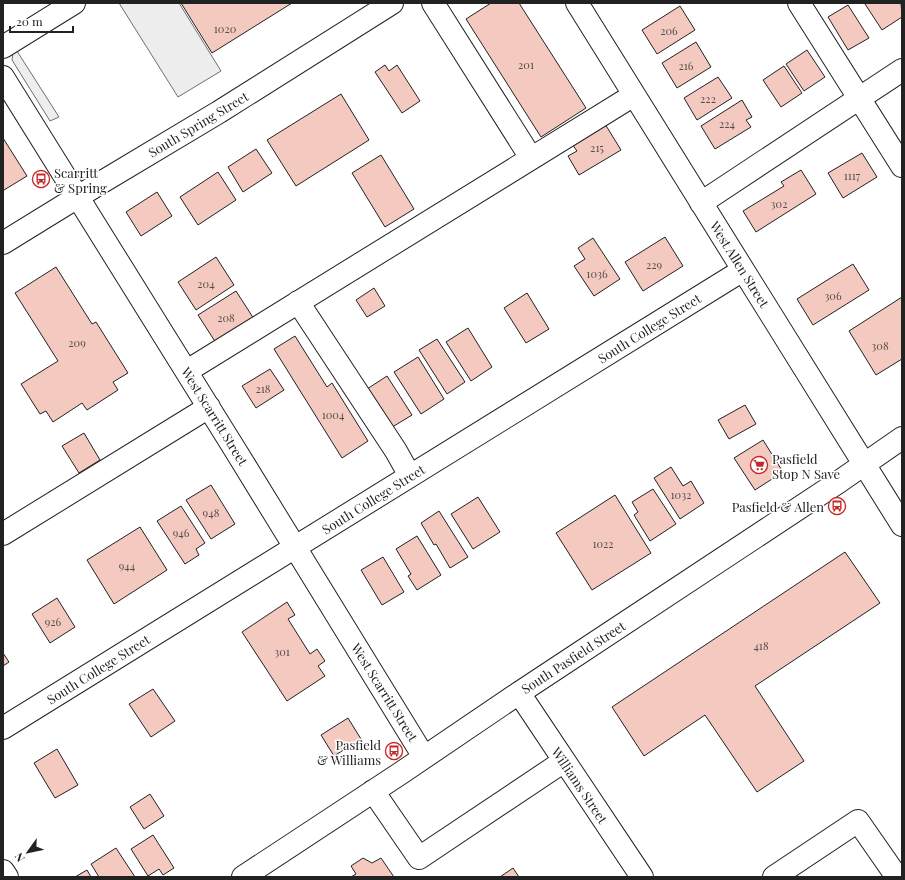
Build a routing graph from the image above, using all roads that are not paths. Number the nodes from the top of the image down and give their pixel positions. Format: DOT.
graph roads {
  1 [pos="74,3"];
  2 [pos="392,3"];
  3 [pos="433,3"];
  4 [pos="577,3"];
  5 [pos="799,3"];
  6 [pos="3,47"];
  7 [pos="902,70"];
  8 [pos="3,77"];
  9 [pos="634,94"];
  10 [pos="860,98"];
  11 [pos="531,158"];
  12 [pos="902,166"];
  13 [pos="78,197"];
  14 [pos="702,203"];
  15 [pos="3,243"];
  16 [pos="743,270"];
  17 [pos="298,302"];
  18 [pos="187,372"];
  19 [pos="209,407"];
  20 [pos="902,438"];
  21 [pos="864,464"];
  22 [pos="410,476"];
  23 [pos="902,525"];
  24 [pos="3,534"];
  25 [pos="295,547"];
  26 [pos="519,693"];
  27 [pos="3,728"];
  28 [pos="424,757"];
  29 [pos="564,761"];
  30 [pos="374,791"];
  31 [pos="3,871"];
  32 [pos="257,873"];
  33 [pos="7,877"];
  34 [pos="642,877"];
  35 [pos="774,877"];
  36 [pos="897,877"];
  1 -- 6 [label="street"];
  2 -- 13 [label="street, South Spring Street"];
  3 -- 11 [label="street"];
  4 -- 9 [label="street, West Allen Street"];
  5 -- 10 [label="street"];
  7 -- 10 [label="street"];
  8 -- 13 [label="street, West Scarritt Street"];
  9 -- 11 [label="street"];
  9 -- 14 [label="street, West Allen Street"];
  10 -- 12 [label="street"];
  10 -- 14 [label="street"];
  11 -- 17 [label="street"];
  13 -- 15 [label="street, South Spring Street"];
  13 -- 18 [label="street, West Scarritt Street"];
  14 -- 16 [label="street, West Allen Street"];
  16 -- 21 [label="street, West Allen Street"];
  16 -- 22 [label="street, South College Street"];
  17 -- 18 [label="street"];
  17 -- 22 [label="street"];
  18 -- 19 [label="street, West Scarritt Street"];
  19 -- 24 [label="street"];
  19 -- 25 [label="street, West Scarritt Street"];
  20 -- 21 [label="street, South Pasfield Street"];
  21 -- 23 [label="street, West Allen Street"];
  21 -- 26 [label="street, South Pasfield Street"];
  22 -- 25 [label="street, South College Street"];
  25 -- 27 [label="street, South College Street"];
  25 -- 28 [label="street, West Scarritt Street"];
  26 -- 28 [label="street, South Pasfield Street"];
  26 -- 29 [label="street, Williams Street"];
  28 -- 30 [label="street, South Pasfield Street"];
  29 -- 30 [label="street"];
  29 -- 34 [label="street, Williams Street"];
  30 -- 32 [label="street, South Pasfield Street"];
  31 -- 33 [label="street"];
  35 -- 36 [label="street"];
}
